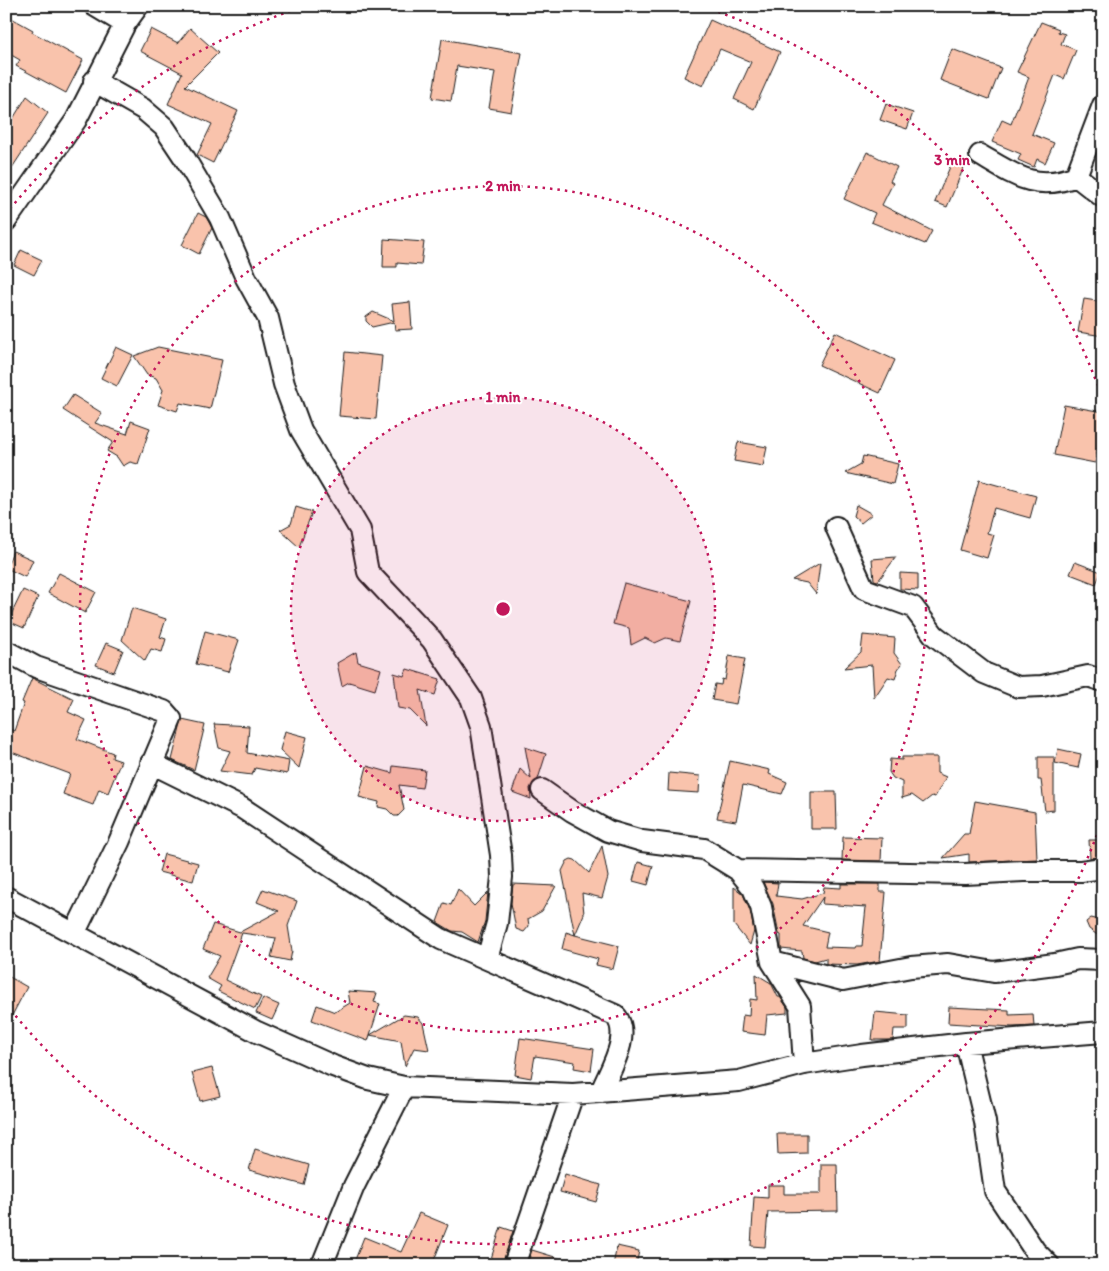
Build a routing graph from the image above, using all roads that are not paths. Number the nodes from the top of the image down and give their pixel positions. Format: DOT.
graph roads {
  1 [pos="95,6"];
  2 [pos="138,6"];
  3 [pos="125,24"];
  4 [pos="94,81"];
  5 [pos="1103,105"];
  6 [pos="980,155"];
  7 [pos="1076,176"];
  8 [pos="1103,197"];
  9 [pos="6,221"];
  10 [pos="836,528"];
  11 [pos="6,651"];
  12 [pos="1103,681"];
  13 [pos="151,764"];
  14 [pos="542,790"];
  15 [pos="1103,868"];
  16 [pos="738,870"];
  17 [pos="6,897"];
  18 [pos="74,932"];
  19 [pos="487,959"];
  20 [pos="1103,960"];
  21 [pos="772,962"];
  22 [pos="1103,1032"];
  23 [pos="966,1043"];
  24 [pos="804,1064"];
  25 [pos="404,1087"];
  26 [pos="601,1092"];
  27 [pos="573,1094"];
  28 [pos="322,1265"];
  29 [pos="514,1265"];
  30 [pos="1049,1265"];
  1 -- 3 [label="street"];
  2 -- 3 [label="street"];
  3 -- 4 [label="street"];
  4 -- 9 [label="street"];
  4 -- 19 [label="street"];
  5 -- 7 [label="street"];
  6 -- 7 [label="street"];
  7 -- 8 [label="street"];
  10 -- 12 [label="street"];
  11 -- 13 [label="street"];
  13 -- 18 [label="street"];
  13 -- 19 [label="street"];
  14 -- 16 [label="street"];
  15 -- 16 [label="street"];
  16 -- 21 [label="street"];
  17 -- 18 [label="street"];
  18 -- 25 [label="street"];
  19 -- 26 [label="street"];
  20 -- 21 [label="street"];
  21 -- 24 [label="street"];
  22 -- 23 [label="street"];
  23 -- 24 [label="street"];
  23 -- 30 [label="street"];
  24 -- 26 [label="street"];
  25 -- 27 [label="street"];
  25 -- 28 [label="street"];
  26 -- 27 [label="street"];
  27 -- 29 [label="street"];
}
